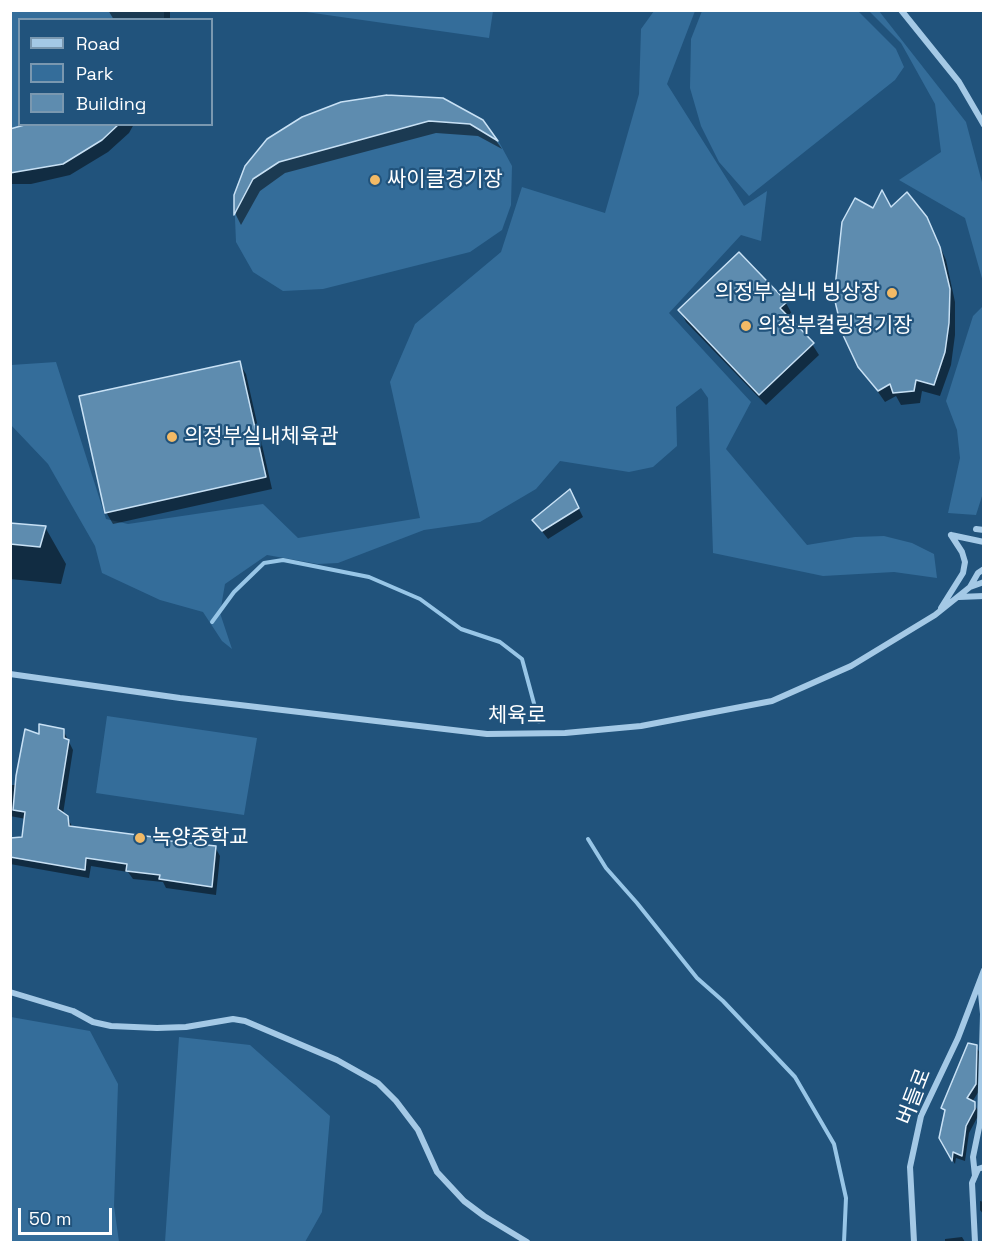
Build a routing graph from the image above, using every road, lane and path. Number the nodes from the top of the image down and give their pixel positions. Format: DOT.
graph roads {
  1 [pos="901,10"];
  2 [pos="984,125"];
  3 [pos="984,542"];
  4 [pos="984,569"];
  5 [pos="984,582"];
  6 [pos="970,587"];
  7 [pos="984,596"];
  8 [pos="959,597"];
  9 [pos="935,615"];
  10 [pos="10,674"];
  11 [pos="984,970"];
  12 [pos="980,980"];
  13 [pos="10,992"];
  14 [pos="984,1167"];
  15 [pos="975,1176"];
  16 [pos="527,1242"];
  17 [pos="914,1242"];
  18 [pos="975,1242"];
  1 -- 2 [label="street"];
  3 -- 9 [label="street"];
  4 -- 6 [label="street, 체육로"];
  5 -- 6 [label="street"];
  6 -- 8 [label="street, 체육로"];
  7 -- 8 [label="street"];
  8 -- 9 [label="street, 체육로"];
  9 -- 10 [label="street, 체육로"];
  11 -- 12 [label="street, 버들로"];
  12 -- 15 [label="street"];
  12 -- 17 [label="street, 버들로"];
  13 -- 16 [label="street"];
  14 -- 15 [label="street"];
  15 -- 18 [label="street"];
}
